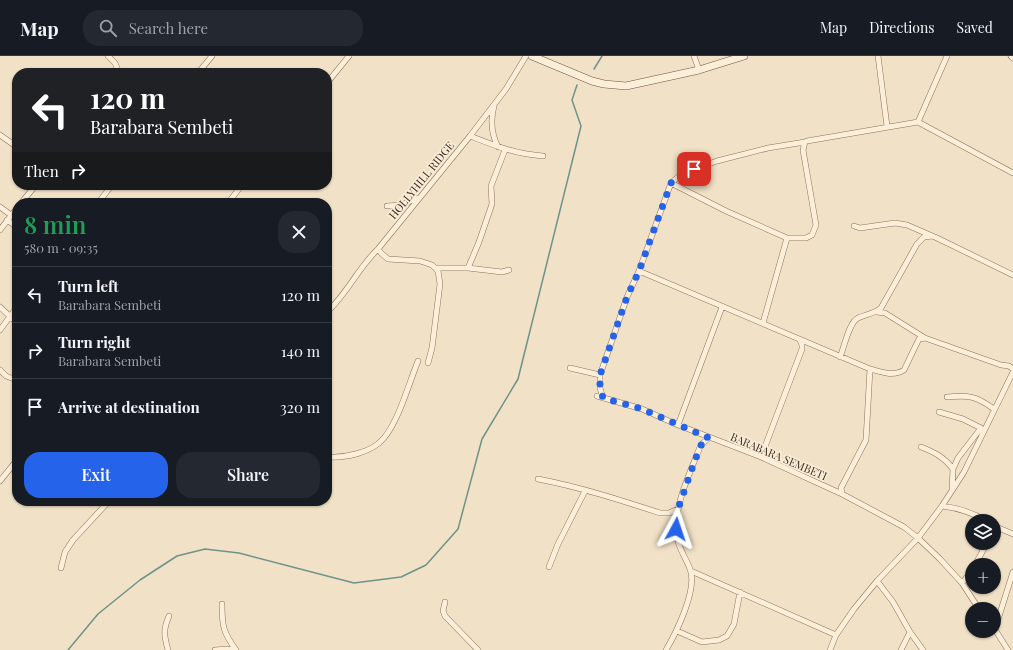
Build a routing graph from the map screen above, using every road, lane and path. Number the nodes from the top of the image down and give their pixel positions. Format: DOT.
graph roads {
  1 [pos="108,56"];
  2 [pos="212,56"];
  3 [pos="349,56"];
  4 [pos="526,56"];
  5 [pos="532,56"];
  6 [pos="694,56"];
  7 [pos="744,56"];
  8 [pos="878,56"];
  9 [pos="947,56"];
  10 [pos="543,58"];
  11 [pos="117,68"];
  12 [pos="202,68"];
  13 [pos="699,70"];
  14 [pos="332,77"];
  15 [pos="495,102"];
  16 [pos="918,122"];
  17 [pos="887,126"];
  18 [pos="0,135"];
  19 [pos="470,136"];
  20 [pos="805,142"];
  21 [pos="12,143"];
  22 [pos="498,147"];
  23 [pos="505,150"];
  24 [pos="543,156"];
  25 [pos="1013,173"];
  26 [pos="671,183"];
  27 [pos="32,190"];
  28 [pos="108,190"];
  29 [pos="238,190"];
  30 [pos="25,198"];
  31 [pos="102,198"];
  32 [pos="232,198"];
  33 [pos="419,198"];
  34 [pos="387,206"];
  35 [pos="0,207"];
  36 [pos="11,215"];
  37 [pos="8,220"];
  38 [pos="12,223"];
  39 [pos="854,226"];
  40 [pos="0,230"];
  41 [pos="933,236"];
  42 [pos="787,238"];
  43 [pos="378,249"];
  44 [pos="436,268"];
  45 [pos="468,268"];
  46 [pos="509,270"];
  47 [pos="639,271"];
  48 [pos="1013,274"];
  49 [pos="0,307"];
  50 [pos="722,307"];
  51 [pos="332,308"];
  52 [pos="877,312"];
  53 [pos="12,313"];
  54 [pos="10,316"];
  55 [pos="763,323"];
  56 [pos="0,330"];
  57 [pos="925,338"];
  58 [pos="800,340"];
  59 [pos="840,357"];
  60 [pos="418,361"];
  61 [pos="428,363"];
  62 [pos="570,368"];
  63 [pos="870,369"];
  64 [pos="0,370"];
  65 [pos="1013,371"];
  66 [pos="600,375"];
  67 [pos="12,378"];
  68 [pos="597,396"];
  69 [pos="947,397"];
  70 [pos="603,398"];
  71 [pos="994,409"];
  72 [pos="939,412"];
  73 [pos="678,425"];
  74 [pos="982,430"];
  75 [pos="709,438"];
  76 [pos="921,447"];
  77 [pos="332,457"];
  78 [pos="761,457"];
  79 [pos="12,466"];
  80 [pos="953,469"];
  81 [pos="538,479"];
  82 [pos="0,480"];
  83 [pos="585,491"];
  84 [pos="952,491"];
  85 [pos="842,494"];
  86 [pos="103,506"];
  87 [pos="942,506"];
  88 [pos="678,509"];
  89 [pos="973,514"];
  90 [pos="1001,530"];
  91 [pos="1013,534"];
  92 [pos="918,538"];
  93 [pos="549,567"];
  94 [pos="61,568"];
  95 [pos="691,571"];
  96 [pos="1013,572"];
  97 [pos="965,579"];
  98 [pos="877,581"];
  99 [pos="962,583"];
  100 [pos="740,592"];
  101 [pos="445,602"];
  102 [pos="974,602"];
  103 [pos="222,604"];
  104 [pos="1001,607"];
  105 [pos="169,616"];
  106 [pos="677,630"];
  107 [pos="910,632"];
  108 [pos="836,635"];
  109 [pos="1000,638"];
  110 [pos="168,650"];
  111 [pos="214,650"];
  112 [pos="235,650"];
  113 [pos="478,650"];
  114 [pos="666,650"];
  115 [pos="830,650"];
  116 [pos="901,650"];
  117 [pos="923,650"];
  118 [pos="1008,650"];
  1 -- 11 [label="street"];
  2 -- 12 [label="street"];
  3 -- 14 [label="street"];
  4 -- 15 [label="street, HOLLYHILL RIDGE"];
  5 -- 10 [label="street"];
  6 -- 13 [label="street"];
  7 -- 13 [label="street"];
  8 -- 17 [label="street"];
  9 -- 16 [label="street"];
  10 -- 13 [label="street"];
  15 -- 19 [label="street, HOLLYHILL RIDGE"];
  15 -- 22 [label="street"];
  16 -- 17 [label="street"];
  16 -- 25 [label="street"];
  17 -- 20 [label="street"];
  18 -- 21 [label="street"];
  19 -- 22 [label="street"];
  19 -- 33 [label="street, HOLLYHILL RIDGE"];
  20 -- 26 [label="street"];
  20 -- 42 [label="street"];
  22 -- 23 [label="street"];
  23 -- 24 [label="street"];
  23 -- 45 [label="street"];
  26 -- 42 [label="street"];
  26 -- 47 [label="street"];
  27 -- 30 [label="street"];
  28 -- 31 [label="street"];
  29 -- 32 [label="street"];
  33 -- 34 [label="street"];
  33 -- 43 [label="street, HOLLYHILL RIDGE"];
  35 -- 36 [label="street"];
  36 -- 37 [label="street"];
  37 -- 38 [label="street"];
  37 -- 40 [label="street"];
  39 -- 41 [label="street"];
  41 -- 48 [label="street"];
  41 -- 52 [label="street"];
  42 -- 55 [label="street"];
  43 -- 44 [label="street"];
  43 -- 51 [label="street, HOLLYHILL RIDGE"];
  44 -- 45 [label="street"];
  44 -- 61 [label="street"];
  45 -- 46 [label="street"];
  47 -- 50 [label="street"];
  47 -- 66 [label="street"];
  49 -- 54 [label="street"];
  50 -- 55 [label="street"];
  50 -- 73 [label="street"];
  52 -- 57 [label="street"];
  52 -- 59 [label="street"];
  53 -- 54 [label="street"];
  54 -- 56 [label="street"];
  55 -- 58 [label="street"];
  57 -- 63 [label="street"];
  57 -- 65 [label="street"];
  58 -- 59 [label="street"];
  58 -- 78 [label="street"];
  59 -- 63 [label="street"];
  60 -- 77 [label="street"];
  62 -- 66 [label="street"];
  63 -- 85 [label="street"];
  64 -- 67 [label="street"];
  65 -- 71 [label="street"];
  66 -- 70 [label="street"];
  68 -- 70 [label="street, BARABARA SEMBETI"];
  69 -- 71 [label="street"];
  70 -- 73 [label="street, BARABARA SEMBETI"];
  71 -- 74 [label="street"];
  72 -- 74 [label="street"];
  73 -- 75 [label="street, BARABARA SEMBETI"];
  74 -- 80 [label="street"];
  74 -- 84 [label="street"];
  75 -- 78 [label="street, BARABARA SEMBETI"];
  75 -- 88 [label="street"];
  76 -- 80 [label="street"];
  78 -- 85 [label="street, BARABARA SEMBETI"];
  79 -- 82 [label="street"];
  80 -- 84 [label="street"];
  81 -- 83 [label="street"];
  83 -- 88 [label="street"];
  83 -- 93 [label="street"];
  84 -- 87 [label="street"];
  85 -- 92 [label="street, BARABARA SEMBETI"];
  86 -- 94 [label="street"];
  87 -- 89 [label="street"];
  87 -- 92 [label="street"];
  88 -- 95 [label="street"];
  90 -- 91 [label="street"];
  92 -- 98 [label="street"];
  92 -- 99 [label="street, BARABARA SEMBETI"];
  95 -- 100 [label="street"];
  95 -- 106 [label="street"];
  96 -- 104 [label="street"];
  97 -- 99 [label="street"];
  98 -- 107 [label="street"];
  98 -- 108 [label="street"];
  99 -- 102 [label="street, BARABARA SEMBETI"];
  100 -- 106 [label="street"];
  100 -- 108 [label="street"];
  101 -- 113 [label="street"];
  103 -- 112 [label="street"];
  105 -- 110 [label="street"];
  106 -- 114 [label="street"];
  107 -- 116 [label="street"];
  107 -- 117 [label="street"];
  108 -- 115 [label="street"];
  109 -- 118 [label="street"];
  111 -- 112 [label="street"];
}
